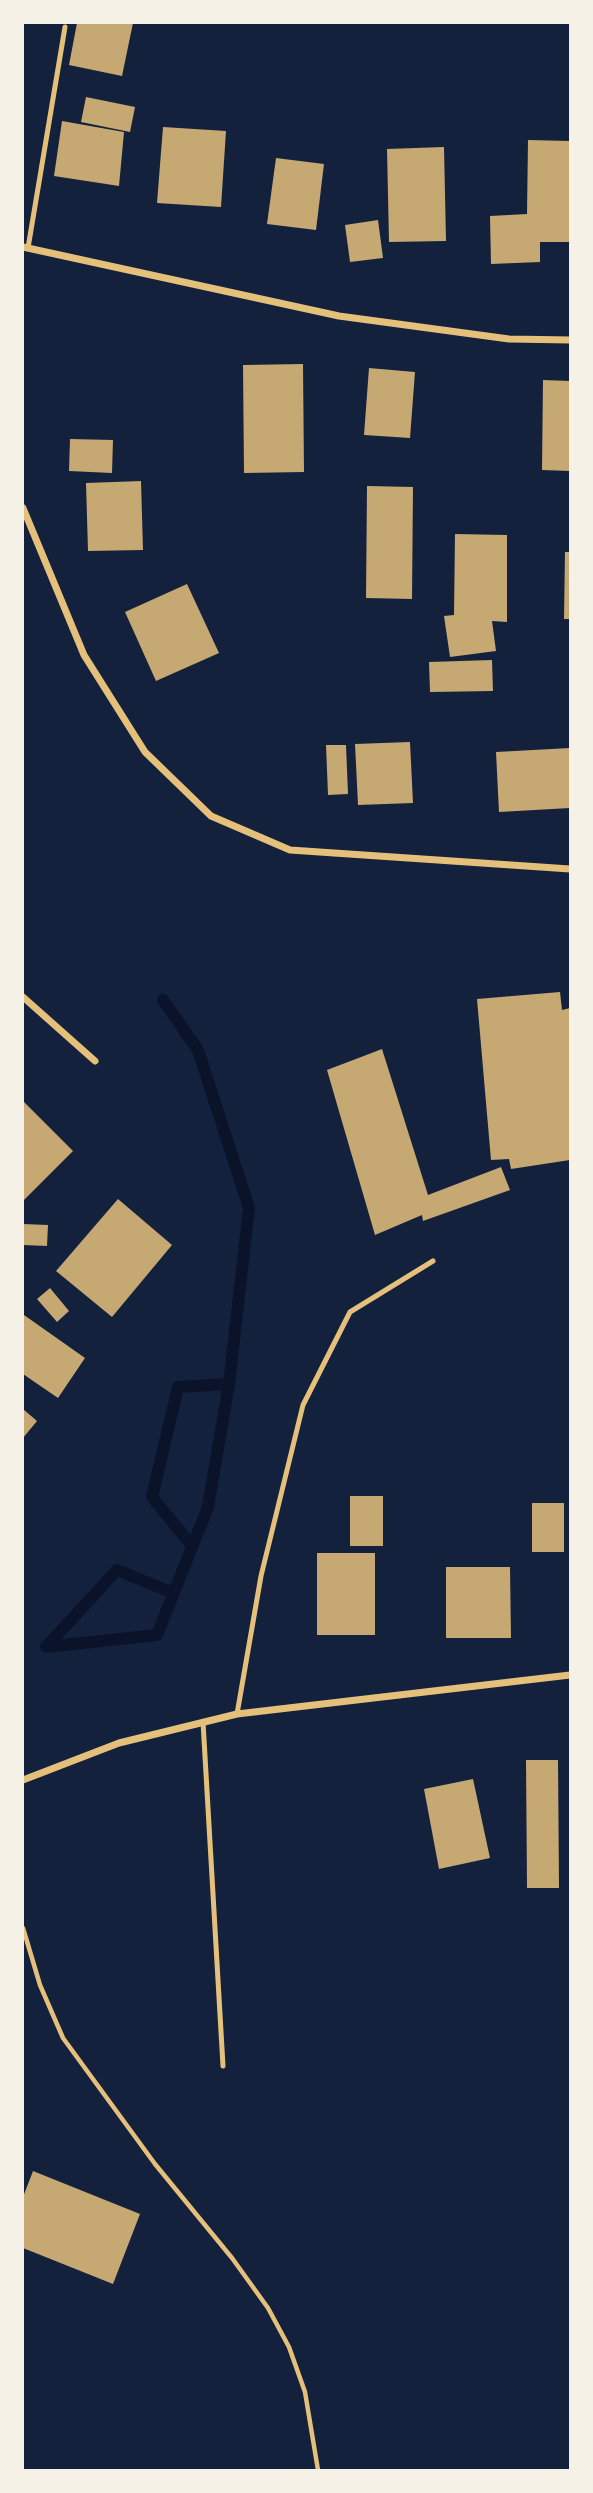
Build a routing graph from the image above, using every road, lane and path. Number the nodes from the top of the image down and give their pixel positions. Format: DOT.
graph roads {
  1 [pos="65,27"];
  2 [pos="25,248"];
  3 [pos="570,340"];
  4 [pos="23,508"];
  5 [pos="570,869"];
  6 [pos="23,997"];
  7 [pos="94,1061"];
  8 [pos="433,1261"];
  9 [pos="570,1675"];
  10 [pos="237,1714"];
  11 [pos="203,1722"];
  12 [pos="23,1780"];
  13 [pos="23,1928"];
  14 [pos="223,2066"];
  15 [pos="318,2470"];
  1 -- 2 [label="lane"];
  2 -- 3 [label="street"];
  4 -- 5 [label="street"];
  6 -- 7 [label="street"];
  8 -- 10 [label="lane"];
  9 -- 10 [label="street"];
  10 -- 11 [label="street"];
  11 -- 12 [label="street"];
  11 -- 14 [label="lane"];
  13 -- 15 [label="path"];
}
